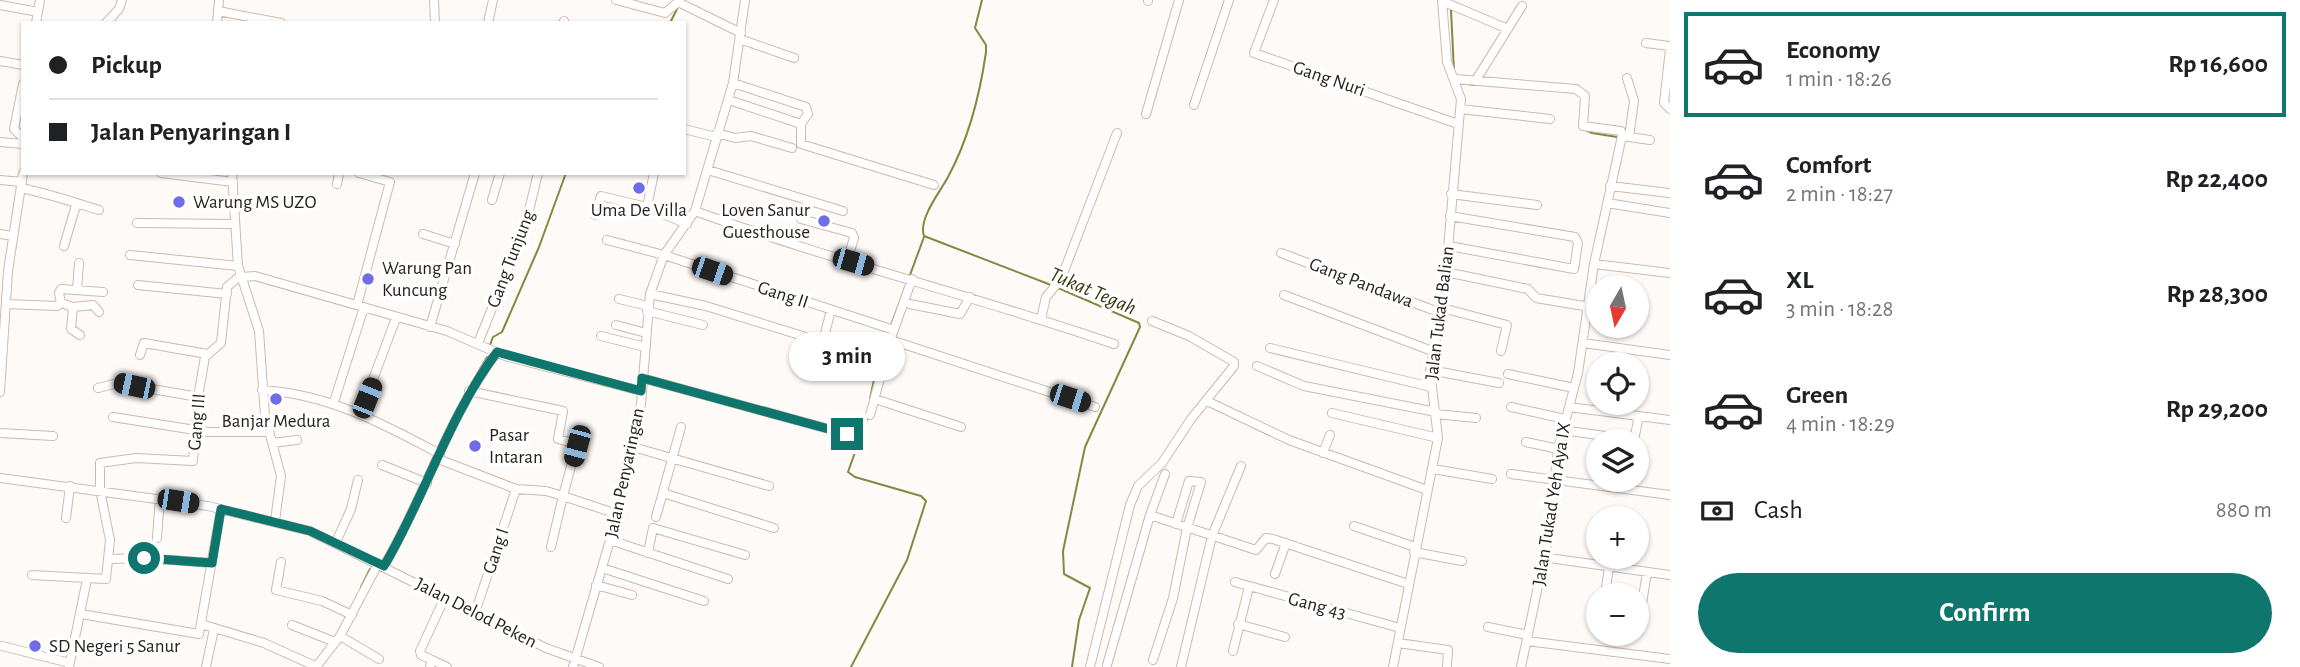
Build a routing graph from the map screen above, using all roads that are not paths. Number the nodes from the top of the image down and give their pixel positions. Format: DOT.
graph roads {
  1 [pos="40,0"];
  2 [pos="122,0"];
  3 [pos="219,0"];
  4 [pos="434,0"];
  5 [pos="493,0"];
  6 [pos="616,0"];
  7 [pos="746,0"];
  8 [pos="1179,0"];
  9 [pos="1229,0"];
  10 [pos="1274,0"];
  11 [pos="1442,1"];
  12 [pos="0,5"];
  13 [pos="1522,6"];
  14 [pos="218,11"];
  15 [pos="38,12"];
  16 [pos="36,21"];
  17 [pos="108,21"];
  18 [pos="217,21"];
  19 [pos="270,21"];
  20 [pos="435,21"];
  21 [pos="488,21"];
  22 [pos="1508,29"];
  23 [pos="741,36"];
  24 [pos="1646,43"];
  25 [pos="1670,48"];
  26 [pos="794,58"];
  27 [pos="0,61"];
  28 [pos="21,65"];
  29 [pos="1627,78"];
  30 [pos="1455,79"];
  31 [pos="1476,80"];
  32 [pos="733,83"];
  33 [pos="729,100"];
  34 [pos="1194,105"];
  35 [pos="1460,109"];
  36 [pos="1670,109"];
  37 [pos="20,112"];
  38 [pos="1146,114"];
  39 [pos="1550,119"];
  40 [pos="801,124"];
  41 [pos="1458,124"];
  42 [pos="686,129"];
  43 [pos="1117,133"];
  44 [pos="717,135"];
  45 [pos="21,136"];
  46 [pos="1626,136"];
  47 [pos="1650,140"];
  48 [pos="0,142"];
  49 [pos="21,144"];
  50 [pos="792,148"];
  51 [pos="708,170"];
  52 [pos="190,175"];
  53 [pos="338,175"];
  54 [pos="366,175"];
  55 [pos="474,175"];
  56 [pos="499,175"];
  57 [pos="538,175"];
  58 [pos="654,175"];
  59 [pos="233,178"];
  60 [pos="0,180"];
  61 [pos="22,181"];
  62 [pos="337,184"];
  63 [pos="934,185"];
  64 [pos="1611,186"];
  65 [pos="1670,193"];
  66 [pos="1451,194"];
  67 [pos="492,200"];
  68 [pos="1606,202"];
  69 [pos="76,205"];
  70 [pos="1537,205"];
  71 [pos="647,207"];
  72 [pos="99,210"];
  73 [pos="695,211"];
  74 [pos="843,211"];
  75 [pos="1670,213"];
  76 [pos="595,215"];
  77 [pos="1450,216"];
  78 [pos="801,219"];
  79 [pos="137,223"];
  80 [pos="687,224"];
  81 [pos="234,225"];
  82 [pos="0,234"];
  83 [pos="423,234"];
  84 [pos="13,236"];
  85 [pos="607,240"];
  86 [pos="455,244"];
  87 [pos="64,246"];
  88 [pos="1449,246"];
  89 [pos="1281,253"];
  90 [pos="664,255"];
  91 [pos="130,256"];
  92 [pos="847,261"];
  93 [pos="79,263"];
  94 [pos="1594,264"];
  95 [pos="1446,272"];
  96 [pos="240,273"];
  97 [pos="1670,273"];
  98 [pos="912,279"];
  99 [pos="138,285"];
  100 [pos="77,290"];
  101 [pos="103,292"];
  102 [pos="227,294"];
  103 [pos="650,295"];
  104 [pos="1284,295"];
  105 [pos="970,297"];
  106 [pos="619,299"];
  107 [pos="61,303"];
  108 [pos="6,304"];
  109 [pos="910,304"];
  110 [pos="360,306"];
  111 [pos="1584,306"];
  112 [pos="73,307"];
  113 [pos="648,309"];
  114 [pos="831,310"];
  115 [pos="1442,310"];
  116 [pos="99,312"];
  117 [pos="396,318"];
  118 [pos="1041,319"];
  119 [pos="1152,321"];
  120 [pos="615,325"];
  121 [pos="704,325"];
  122 [pos="430,327"];
  123 [pos="891,329"];
  124 [pos="646,333"];
  125 [pos="80,335"];
  126 [pos="601,336"];
  127 [pos="891,340"];
  128 [pos="822,341"];
  129 [pos="478,343"];
  130 [pos="1583,343"];
  131 [pos="1114,344"];
  132 [pos="3,347"];
  133 [pos="645,347"];
  134 [pos="1270,348"];
  135 [pos="1432,351"];
  136 [pos="1501,351"];
  137 [pos="497,352"];
  138 [pos="207,354"];
  139 [pos="140,355"];
  140 [pos="864,355"];
  141 [pos="1670,355"];
  142 [pos="1257,366"];
  143 [pos="1430,370"];
  144 [pos="1508,374"];
  145 [pos="642,378"];
  146 [pos="1499,383"];
  147 [pos="1430,387"];
  148 [pos="98,388"];
  149 [pos="1574,388"];
  150 [pos="262,390"];
  151 [pos="469,391"];
  152 [pos="641,391"];
  153 [pos="0,392"];
  154 [pos="198,397"];
  155 [pos="875,399"];
  156 [pos="1207,401"];
  157 [pos="334,402"];
  158 [pos="1096,407"];
  159 [pos="1511,407"];
  160 [pos="1569,407"];
  161 [pos="1332,413"];
  162 [pos="1436,413"];
  163 [pos="360,414"];
  164 [pos="870,415"];
  165 [pos="113,416"];
  166 [pos="1639,416"];
  167 [pos="1476,418"];
  168 [pos="1565,419"];
  169 [pos="1670,420"];
  170 [pos="681,427"];
  171 [pos="961,427"];
  172 [pos="1562,430"];
  173 [pos="196,431"];
  174 [pos="268,432"];
  175 [pos="0,433"];
  176 [pos="847,434"];
  177 [pos="1330,435"];
  178 [pos="53,436"];
  179 [pos="1438,438"];
  180 [pos="297,440"];
  181 [pos="1525,442"];
  182 [pos="272,443"];
  183 [pos="633,447"];
  184 [pos="1556,449"];
  185 [pos="1323,453"];
  186 [pos="439,456"];
  187 [pos="674,458"];
  188 [pos="382,465"];
  189 [pos="1241,466"];
  190 [pos="1433,469"];
  191 [pos="1165,474"];
  192 [pos="1511,474"];
  193 [pos="0,478"];
  194 [pos="1492,479"];
  195 [pos="358,480"];
  196 [pos="1554,481"];
  197 [pos="427,483"];
  198 [pos="70,486"];
  199 [pos="769,486"];
  200 [pos="516,489"];
  201 [pos="100,490"];
  202 [pos="1427,490"];
  203 [pos="663,493"];
  204 [pos="1670,495"];
  205 [pos="563,496"];
  206 [pos="160,498"];
  207 [pos="221,509"];
  208 [pos="617,514"];
  209 [pos="1150,515"];
  210 [pos="656,517"];
  211 [pos="66,518"];
  212 [pos="275,521"];
  213 [pos="1176,524"];
  214 [pos="1354,526"];
  215 [pos="774,528"];
  216 [pos="1187,528"];
  217 [pos="1212,536"];
  218 [pos="157,538"];
  219 [pos="610,540"];
  220 [pos="336,542"];
  221 [pos="1286,543"];
  222 [pos="551,547"];
  223 [pos="1415,549"];
  224 [pos="648,553"];
  225 [pos="745,555"];
  226 [pos="1542,557"];
  227 [pos="109,559"];
  228 [pos="1462,561"];
  229 [pos="281,562"];
  230 [pos="212,563"];
  231 [pos="1586,564"];
  232 [pos="381,566"];
  233 [pos="602,568"];
  234 [pos="1624,569"];
  235 [pos="1647,572"];
  236 [pos="1275,574"];
  237 [pos="32,575"];
  238 [pos="1670,575"];
  239 [pos="87,579"];
  240 [pos="728,579"];
  241 [pos="1235,582"];
  242 [pos="1645,583"];
  243 [pos="1408,584"];
  244 [pos="596,585"];
  245 [pos="1249,587"];
  246 [pos="632,595"];
  247 [pos="445,597"];
  248 [pos="704,601"];
  249 [pos="475,613"];
  250 [pos="81,614"];
  251 [pos="352,615"];
  252 [pos="201,624"];
  253 [pos="1238,624"];
  254 [pos="292,625"];
  255 [pos="1488,627"];
  256 [pos="1400,628"];
  257 [pos="214,629"];
  258 [pos="1285,637"];
  259 [pos="1527,638"];
  260 [pos="338,639"];
  261 [pos="1398,643"];
  262 [pos="2,646"];
  263 [pos="1233,652"];
  264 [pos="379,659"];
  265 [pos="1670,659"];
  266 [pos="1153,660"];
  267 [pos="431,664"];
  268 [pos="574,664"];
  269 [pos="70,665"];
  270 [pos="1107,665"];
  271 [pos="206,667"];
  272 [pos="317,667"];
  273 [pos="447,667"];
  274 [pos="599,667"];
  275 [pos="1090,667"];
  276 [pos="1181,667"];
  277 [pos="1393,667"];
  278 [pos="1447,667"];
  279 [pos="1521,667"];
  1 -- 15 [label="street"];
  2 -- 17 [label="street"];
  3 -- 14 [label="street"];
  4 -- 20 [label="street"];
  5 -- 21 [label="street"];
  6 -- 23 [label="street"];
  7 -- 23 [label="street, Jalan Penyaringan"];
  8 -- 38 [label="street"];
  9 -- 34 [label="street"];
  10 -- 41 [label="street, Gang Nuri"];
  11 -- 22 [label="street"];
  11 -- 30 [label="street, Jalan Tukad Balian"];
  12 -- 15 [label="street"];
  13 -- 22 [label="street"];
  14 -- 18 [label="street"];
  14 -- 19 [label="street"];
  15 -- 16 [label="street"];
  22 -- 31 [label="street"];
  23 -- 26 [label="street"];
  23 -- 32 [label="street, Jalan Penyaringan"];
  24 -- 25 [label="street"];
  25 -- 36 [label="street"];
  27 -- 28 [label="street"];
  29 -- 46 [label="street, Jalan Tukad Yeh Aya IX"];
  30 -- 31 [label="street"];
  30 -- 35 [label="street, Jalan Tukad Balian"];
  31 -- 46 [label="street"];
  32 -- 33 [label="street, Jalan Penyaringan"];
  32 -- 40 [label="street"];
  33 -- 40 [label="street"];
  33 -- 44 [label="street, Jalan Penyaringan"];
  35 -- 39 [label="street"];
  35 -- 41 [label="street, Jalan Tukad Balian"];
  37 -- 45 [label="street"];
  40 -- 63 [label="street"];
  41 -- 66 [label="street, Jalan Tukad Balian"];
  42 -- 44 [label="street"];
  43 -- 118 [label="street"];
  44 -- 50 [label="street"];
  44 -- 51 [label="street, Jalan Penyaringan"];
  46 -- 47 [label="street"];
  46 -- 64 [label="street, Jalan Tukad Yeh Aya IX"];
  48 -- 49 [label="street"];
  51 -- 73 [label="street, Jalan Penyaringan"];
  51 -- 74 [label="street"];
  52 -- 59 [label="street"];
  53 -- 62 [label="street"];
  54 -- 110 [label="street"];
  55 -- 86 [label="street"];
  56 -- 67 [label="street, Gang Tunjung"];
  57 -- 129 [label="street, Gang Tunjung"];
  58 -- 71 [label="street"];
  59 -- 81 [label="street"];
  60 -- 61 [label="street"];
  61 -- 69 [label="street"];
  61 -- 84 [label="street"];
  64 -- 65 [label="street"];
  64 -- 68 [label="street, Jalan Tukad Yeh Aya IX"];
  66 -- 70 [label="street"];
  66 -- 77 [label="street, Jalan Tukad Balian"];
  68 -- 75 [label="street"];
  68 -- 94 [label="street, Jalan Tukad Yeh Aya IX"];
  69 -- 72 [label="street"];
  69 -- 87 [label="street"];
  71 -- 76 [label="street"];
  71 -- 80 [label="street"];
  73 -- 80 [label="street, Jalan Penyaringan"];
  73 -- 92 [label="street"];
  77 -- 88 [label="street, Jalan Tukad Balian"];
  77 -- 88 [label="street"];
  78 -- 92 [label="street"];
  79 -- 81 [label="street"];
  80 -- 90 [label="street, Jalan Penyaringan"];
  81 -- 96 [label="street"];
  82 -- 84 [label="street"];
  83 -- 86 [label="street"];
  84 -- 108 [label="street"];
  85 -- 90 [label="street, Gang II"];
  86 -- 122 [label="street"];
  88 -- 95 [label="street, Jalan Tukad Balian"];
  89 -- 115 [label="street, Gang Pandawa"];
  90 -- 103 [label="street, Jalan Penyaringan"];
  90 -- 114 [label="street, Gang II"];
  91 -- 96 [label="street"];
  92 -- 98 [label="street"];
  93 -- 100 [label="street"];
  94 -- 97 [label="street"];
  94 -- 130 [label="street, Jalan Tukad Yeh Aya IX"];
  95 -- 111 [label="street"];
  95 -- 115 [label="street, Jalan Tukad Balian"];
  96 -- 102 [label="street"];
  96 -- 110 [label="street"];
  96 -- 150 [label="street"];
  98 -- 105 [label="street"];
  98 -- 123 [label="street"];
  99 -- 102 [label="street"];
  100 -- 101 [label="street"];
  100 -- 107 [label="street"];
  102 -- 138 [label="street, Gang III"];
  103 -- 113 [label="street, Jalan Penyaringan"];
  103 -- 128 [label="street"];
  104 -- 135 [label="street"];
  105 -- 109 [label="street"];
  105 -- 118 [label="street"];
  106 -- 113 [label="street"];
  107 -- 108 [label="street"];
  107 -- 112 [label="street"];
  108 -- 132 [label="street"];
  110 -- 117 [label="street"];
  110 -- 157 [label="street"];
  112 -- 116 [label="street"];
  112 -- 125 [label="street"];
  113 -- 121 [label="street"];
  113 -- 124 [label="street, Jalan Penyaringan"];
  114 -- 123 [label="street, Gang II"];
  114 -- 128 [label="street"];
  115 -- 135 [label="street, Jalan Tukad Balian"];
  115 -- 136 [label="street, Gang Pandawa"];
  117 -- 122 [label="street"];
  117 -- 163 [label="street"];
  118 -- 131 [label="street"];
  119 -- 156 [label="street"];
  120 -- 124 [label="street"];
  122 -- 129 [label="street"];
  123 -- 127 [label="street"];
  124 -- 133 [label="street, Jalan Penyaringan"];
  126 -- 133 [label="street"];
  127 -- 155 [label="street"];
  127 -- 158 [label="street"];
  128 -- 140 [label="street"];
  129 -- 137 [label="street"];
  130 -- 141 [label="street"];
  130 -- 149 [label="street, Jalan Tukad Yeh Aya IX"];
  132 -- 153 [label="street"];
  133 -- 145 [label="street, Jalan Penyaringan"];
  134 -- 147 [label="street"];
  135 -- 143 [label="street, Jalan Tukad Balian"];
  137 -- 151 [label="street"];
  137 -- 152 [label="street"];
  138 -- 139 [label="street"];
  138 -- 154 [label="street, Gang III"];
  142 -- 162 [label="street"];
  143 -- 146 [label="street"];
  143 -- 147 [label="street, Jalan Tukad Balian"];
  144 -- 149 [label="street"];
  145 -- 152 [label="street, Jalan Penyaringan"];
  145 -- 176 [label="street"];
  147 -- 162 [label="street, Jalan Tukad Balian"];
  148 -- 154 [label="street"];
  149 -- 160 [label="street, Jalan Tukad Yeh Aya IX"];
  150 -- 157 [label="street"];
  150 -- 174 [label="street"];
  151 -- 186 [label="street"];
  151 -- 205 [label="street"];
  152 -- 183 [label="street, Jalan Penyaringan"];
  154 -- 173 [label="street, Gang III"];
  155 -- 164 [label="street"];
  155 -- 171 [label="street"];
  156 -- 185 [label="street"];
  156 -- 275 [label="street"];
  157 -- 163 [label="street"];
  159 -- 168 [label="street"];
  160 -- 166 [label="street"];
  160 -- 168 [label="street, Jalan Tukad Yeh Aya IX"];
  161 -- 179 [label="street"];
  162 -- 167 [label="street"];
  162 -- 179 [label="street, Jalan Tukad Balian"];
  163 -- 186 [label="street"];
  165 -- 173 [label="street"];
  166 -- 169 [label="street"];
  166 -- 172 [label="street"];
  168 -- 172 [label="street, Jalan Tukad Yeh Aya IX"];
  170 -- 187 [label="street"];
  172 -- 184 [label="street, Jalan Tukad Yeh Aya IX"];
  173 -- 174 [label="street"];
  173 -- 201 [label="street, Gang III"];
  174 -- 182 [label="street"];
  175 -- 178 [label="street"];
  177 -- 185 [label="street"];
  179 -- 190 [label="street, Jalan Tukad Balian"];
  180 -- 182 [label="street"];
  181 -- 184 [label="street"];
  182 -- 212 [label="street"];
  183 -- 187 [label="street"];
  183 -- 208 [label="street, Jalan Penyaringan"];
  184 -- 196 [label="street, Jalan Tukad Yeh Aya IX"];
  185 -- 202 [label="street"];
  186 -- 197 [label="street"];
  186 -- 200 [label="street"];
  187 -- 199 [label="street"];
  187 -- 203 [label="street"];
  188 -- 197 [label="street"];
  189 -- 217 [label="street"];
  190 -- 194 [label="street"];
  190 -- 202 [label="street, Jalan Tukad Balian"];
  191 -- 209 [label="street"];
  192 -- 196 [label="street"];
  193 -- 198 [label="street, Jalan Delod Peken"];
  195 -- 220 [label="street"];
  196 -- 204 [label="street"];
  196 -- 226 [label="street, Jalan Tukad Yeh Aya IX"];
  197 -- 232 [label="street"];
  198 -- 201 [label="street, Jalan Delod Peken"];
  198 -- 211 [label="street"];
  200 -- 205 [label="street"];
  200 -- 249 [label="street, Gang I"];
  201 -- 206 [label="street, Jalan Delod Peken"];
  201 -- 227 [label="street"];
  202 -- 223 [label="street, Jalan Tukad Balian"];
  203 -- 210 [label="street"];
  203 -- 215 [label="street"];
  205 -- 208 [label="street"];
  205 -- 222 [label="street"];
  206 -- 207 [label="street, Jalan Delod Peken"];
  206 -- 218 [label="street"];
  207 -- 212 [label="street, Jalan Delod Peken"];
  207 -- 230 [label="street"];
  208 -- 219 [label="street, Jalan Penyaringan"];
  209 -- 213 [label="street"];
  209 -- 270 [label="street"];
  212 -- 220 [label="street, Jalan Delod Peken"];
  213 -- 216 [label="street"];
  213 -- 216 [label="street"];
  214 -- 223 [label="street"];
  216 -- 217 [label="street"];
  216 -- 266 [label="street"];
  217 -- 221 [label="street"];
  217 -- 276 [label="street"];
  219 -- 224 [label="street"];
  219 -- 233 [label="street, Jalan Penyaringan"];
  220 -- 232 [label="street, Jalan Delod Peken"];
  221 -- 236 [label="street"];
  221 -- 243 [label="street"];
  223 -- 228 [label="street"];
  223 -- 243 [label="street, Jalan Tukad Balian"];
  224 -- 225 [label="street"];
  224 -- 240 [label="street"];
  226 -- 231 [label="street"];
  226 -- 259 [label="street, Jalan Tukad Yeh Aya IX"];
  227 -- 230 [label="street"];
  227 -- 239 [label="street"];
  229 -- 251 [label="street"];
  230 -- 252 [label="street"];
  232 -- 247 [label="street, Jalan Delod Peken"];
  232 -- 251 [label="street"];
  233 -- 244 [label="street, Jalan Penyaringan"];
  233 -- 248 [label="street"];
  234 -- 235 [label="street"];
  235 -- 238 [label="street"];
  235 -- 242 [label="street"];
  237 -- 239 [label="street"];
  239 -- 250 [label="street"];
  241 -- 245 [label="street, Gang 43"];
  243 -- 256 [label="street, Jalan Tukad Balian"];
  244 -- 246 [label="street"];
  244 -- 268 [label="street, Jalan Penyaringan"];
  245 -- 253 [label="street"];
  245 -- 256 [label="street, Gang 43"];
  247 -- 249 [label="street, Jalan Delod Peken"];
  247 -- 267 [label="street"];
  249 -- 268 [label="street, Jalan Delod Peken"];
  250 -- 252 [label="street"];
  250 -- 269 [label="street"];
  251 -- 260 [label="street"];
  252 -- 257 [label="street"];
  253 -- 258 [label="street"];
  253 -- 263 [label="street"];
  254 -- 260 [label="street"];
  255 -- 259 [label="street"];
  256 -- 261 [label="street, Jalan Tukad Balian"];
  257 -- 271 [label="street"];
  257 -- 272 [label="street"];
  259 -- 265 [label="street"];
  259 -- 279 [label="street, Jalan Tukad Yeh Aya IX"];
  260 -- 264 [label="street"];
  260 -- 272 [label="street"];
  261 -- 277 [label="street, Jalan Tukad Balian"];
  261 -- 278 [label="street"];
  262 -- 269 [label="street"];
  267 -- 273 [label="street"];
  268 -- 274 [label="street, Jalan Delod Peken"];
}
